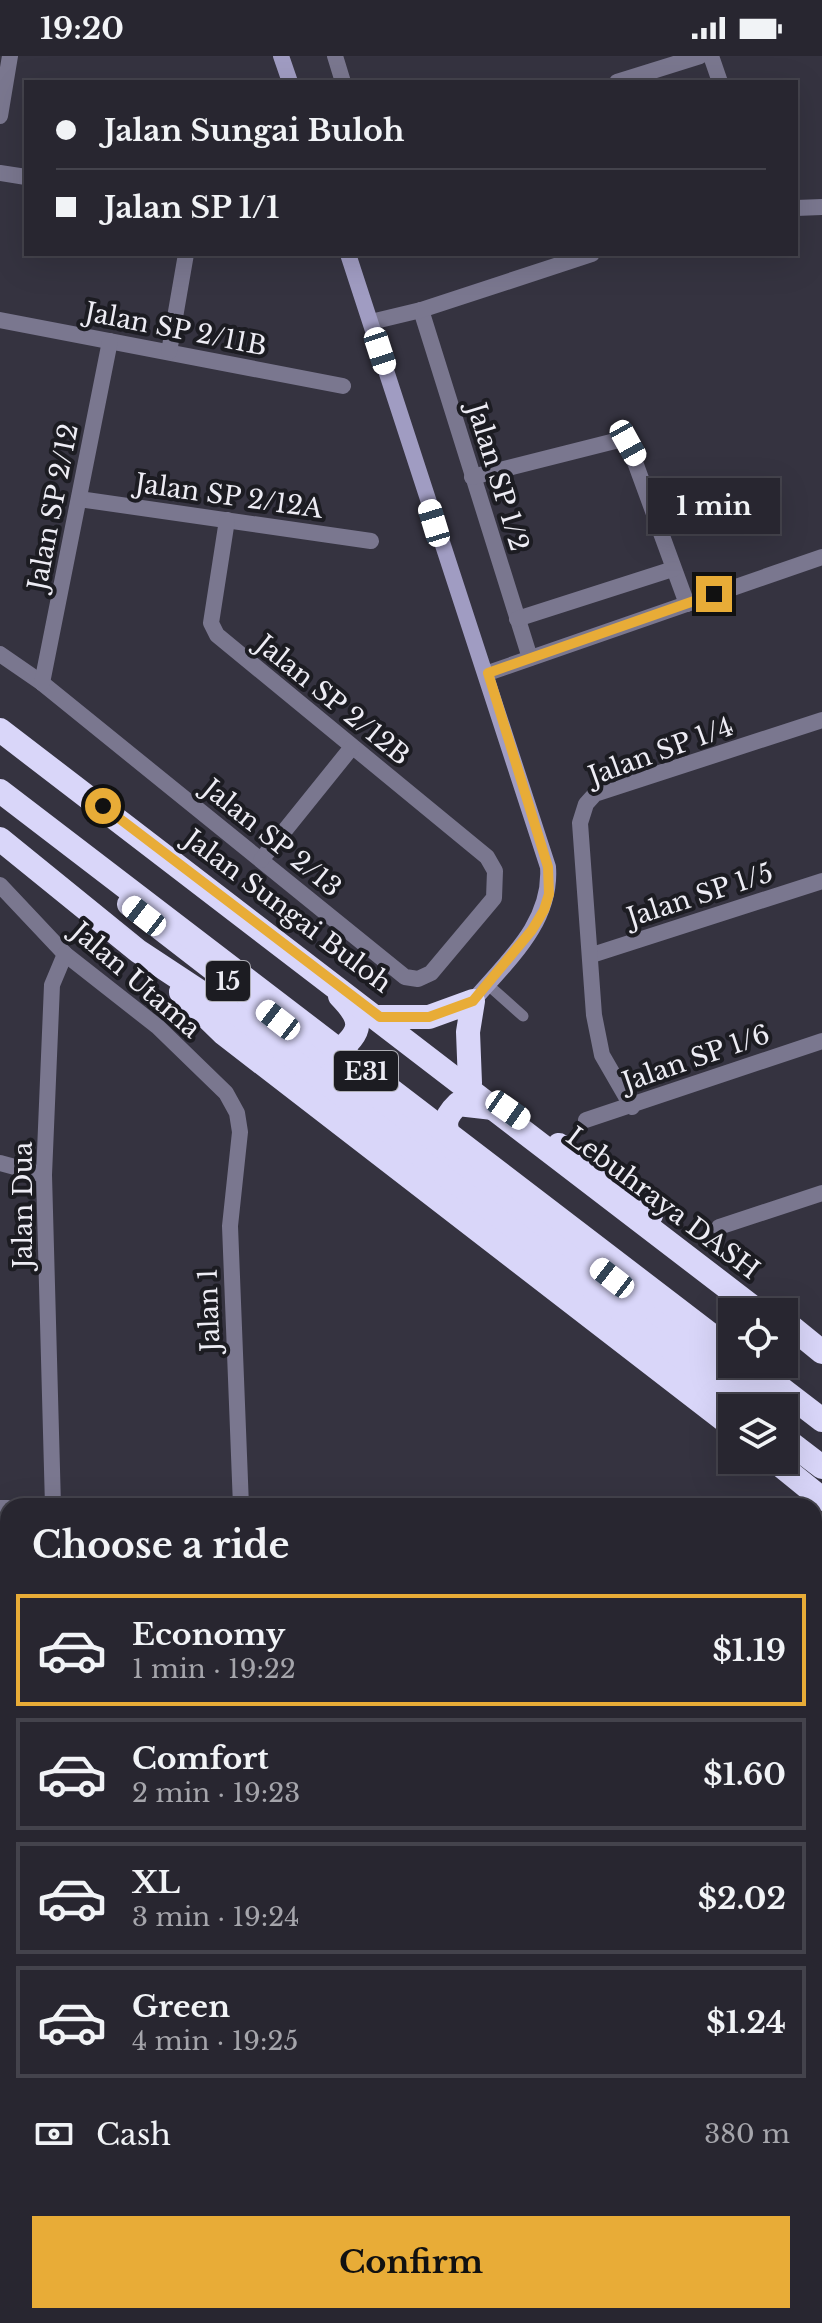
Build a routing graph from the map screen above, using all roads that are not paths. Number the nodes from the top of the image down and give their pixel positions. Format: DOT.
graph roads {
  1 [pos="10,56"];
  2 [pos="281,56"];
  3 [pos="335,56"];
  4 [pos="700,56"];
  5 [pos="711,56"];
  6 [pos="289,80"];
  7 [pos="342,80"];
  8 [pos="623,80"];
  9 [pos="719,80"];
  10 [pos="0,116"];
  11 [pos="0,173"];
  12 [pos="24,177"];
  13 [pos="822,207"];
  14 [pos="798,208"];
  15 [pos="186,256"];
  16 [pos="349,256"];
  17 [pos="586,256"];
  18 [pos="421,310"];
  19 [pos="0,320"];
  20 [pos="371,322"];
  21 [pos="110,341"];
  22 [pos="169,352"];
  23 [pos="343,386"];
  24 [pos="472,477"];
  25 [pos="79,499"];
  26 [pos="227,520"];
  27 [pos="371,541"];
  28 [pos="822,557"];
  29 [pos="673,569"];
  30 [pos="687,604"];
  31 [pos="517,619"];
  32 [pos="0,654"];
  33 [pos="530,658"];
  34 [pos="488,673"];
  35 [pos="42,683"];
  36 [pos="0,717"];
  37 [pos="822,720"];
  38 [pos="0,729"];
  39 [pos="352,747"];
  40 [pos="71,784"];
  41 [pos="0,791"];
  42 [pos="0,805"];
  43 [pos="0,839"];
  44 [pos="261,860"];
  45 [pos="822,881"];
  46 [pos="0,885"];
  47 [pos="496,886"];
  48 [pos="138,951"];
  49 [pos="65,954"];
  50 [pos="592,955"];
  51 [pos="309,962"];
  52 [pos="480,992"];
  53 [pos="523,1016"];
  54 [pos="380,1017"];
  55 [pos="822,1041"];
  56 [pos="320,1052"];
  57 [pos="470,1083"];
  58 [pos="632,1107"];
  59 [pos="508,1110"];
  60 [pos="237,1113"];
  61 [pos="586,1120"];
  62 [pos="457,1158"];
  63 [pos="0,1163"];
  64 [pos="44,1175"];
  65 [pos="822,1193"];
  66 [pos="719,1227"];
  67 [pos="741,1298"];
  68 [pos="755,1298"];
  69 [pos="798,1332"];
  70 [pos="718,1340"];
  71 [pos="798,1342"];
  72 [pos="822,1352"];
  73 [pos="822,1361"];
  74 [pos="767,1378"];
  75 [pos="727,1394"];
  76 [pos="763,1394"];
  77 [pos="718,1415"];
  78 [pos="822,1420"];
  79 [pos="798,1421"];
  80 [pos="822,1440"];
  81 [pos="798,1449"];
  82 [pos="822,1467"];
  83 [pos="791,1474"];
  84 [pos="53,1498"];
  85 [pos="241,1498"];
  86 [pos="821,1498"];
  1 -- 10 [label="street"];
  2 -- 6 [label="street"];
  3 -- 7 [label="street"];
  4 -- 8 [label="street"];
  5 -- 9 [label="street"];
  11 -- 12 [label="street"];
  13 -- 14 [label="street"];
  15 -- 22 [label="street"];
  16 -- 20 [label="street"];
  17 -- 18 [label="street"];
  18 -- 20 [label="street"];
  18 -- 24 [label="street, Jalan SP 1/2"];
  19 -- 21 [label="street, Jalan SP 2/11B"];
  20 -- 34 [label="street"];
  21 -- 22 [label="street, Jalan SP 2/11B"];
  21 -- 25 [label="street, Jalan SP 2/12"];
  22 -- 23 [label="street, Jalan SP 2/11B"];
  24 -- 29 [label="street"];
  24 -- 31 [label="street, Jalan SP 1/2"];
  25 -- 26 [label="street, Jalan SP 2/12A"];
  25 -- 35 [label="street, Jalan SP 2/12"];
  26 -- 27 [label="street, Jalan SP 2/12A"];
  26 -- 39 [label="street, Jalan SP 2/12B"];
  28 -- 30 [label="street"];
  29 -- 30 [label="street"];
  29 -- 31 [label="street"];
  30 -- 33 [label="street"];
  31 -- 33 [label="street, Jalan SP 1/2"];
  32 -- 35 [label="street, Jalan SP 2/13"];
  33 -- 34 [label="street"];
  34 -- 52 [label="street"];
  35 -- 44 [label="street, Jalan SP 2/13"];
  36 -- 40 [label="highway, bridge"];
  37 -- 50 [label="street, Jalan SP 1/4"];
  38 -- 40 [label="highway, Lebuhraya DASH / E31, bridge"];
  38 -- 51 [label="highway, Jalan Sungai Buloh / 15"];
  39 -- 44 [label="street"];
  39 -- 47 [label="street, Jalan SP 2/12B"];
  40 -- 67 [label="highway, Lebuhraya DASH / E31, bridge"];
  41 -- 70 [label="highway, E31, bridge"];
  42 -- 56 [label="highway, 15"];
  43 -- 48 [label="highway"];
  44 -- 47 [label="street, Jalan SP 2/13"];
  45 -- 50 [label="street, Jalan SP 1/5"];
  46 -- 49 [label="street, Jalan Utama"];
  48 -- 75 [label="highway"];
  48 -- 77 [label="highway"];
  49 -- 60 [label="street, Jalan Utama"];
  49 -- 64 [label="street, Jalan Dua"];
  50 -- 58 [label="street, Jalan SP 1/4"];
  51 -- 54 [label="highway, Jalan Sungai Buloh / 15"];
  51 -- 56 [label="highway"];
  52 -- 53 [label="lane"];
  52 -- 54 [label="highway"];
  52 -- 57 [label="highway"];
  54 -- 57 [label="highway, Jalan Sungai Buloh / 15"];
  55 -- 58 [label="street, Jalan SP 1/6"];
  56 -- 62 [label="highway, 15"];
  57 -- 59 [label="highway, Jalan Sungai Buloh / 15"];
  58 -- 61 [label="street, Jalan SP 1/6"];
  59 -- 62 [label="highway"];
  59 -- 68 [label="highway, Jalan Sungai Buloh / 15"];
  60 -- 85 [label="street, Jalan 1"];
  62 -- 76 [label="highway, 15"];
  63 -- 64 [label="street"];
  64 -- 84 [label="street, Jalan Dua"];
  65 -- 66 [label="street"];
  69 -- 72 [label="highway"];
  71 -- 73 [label="highway"];
  74 -- 78 [label="highway"];
  79 -- 80 [label="highway, 15"];
  81 -- 82 [label="highway"];
  83 -- 86 [label="highway"];
}
